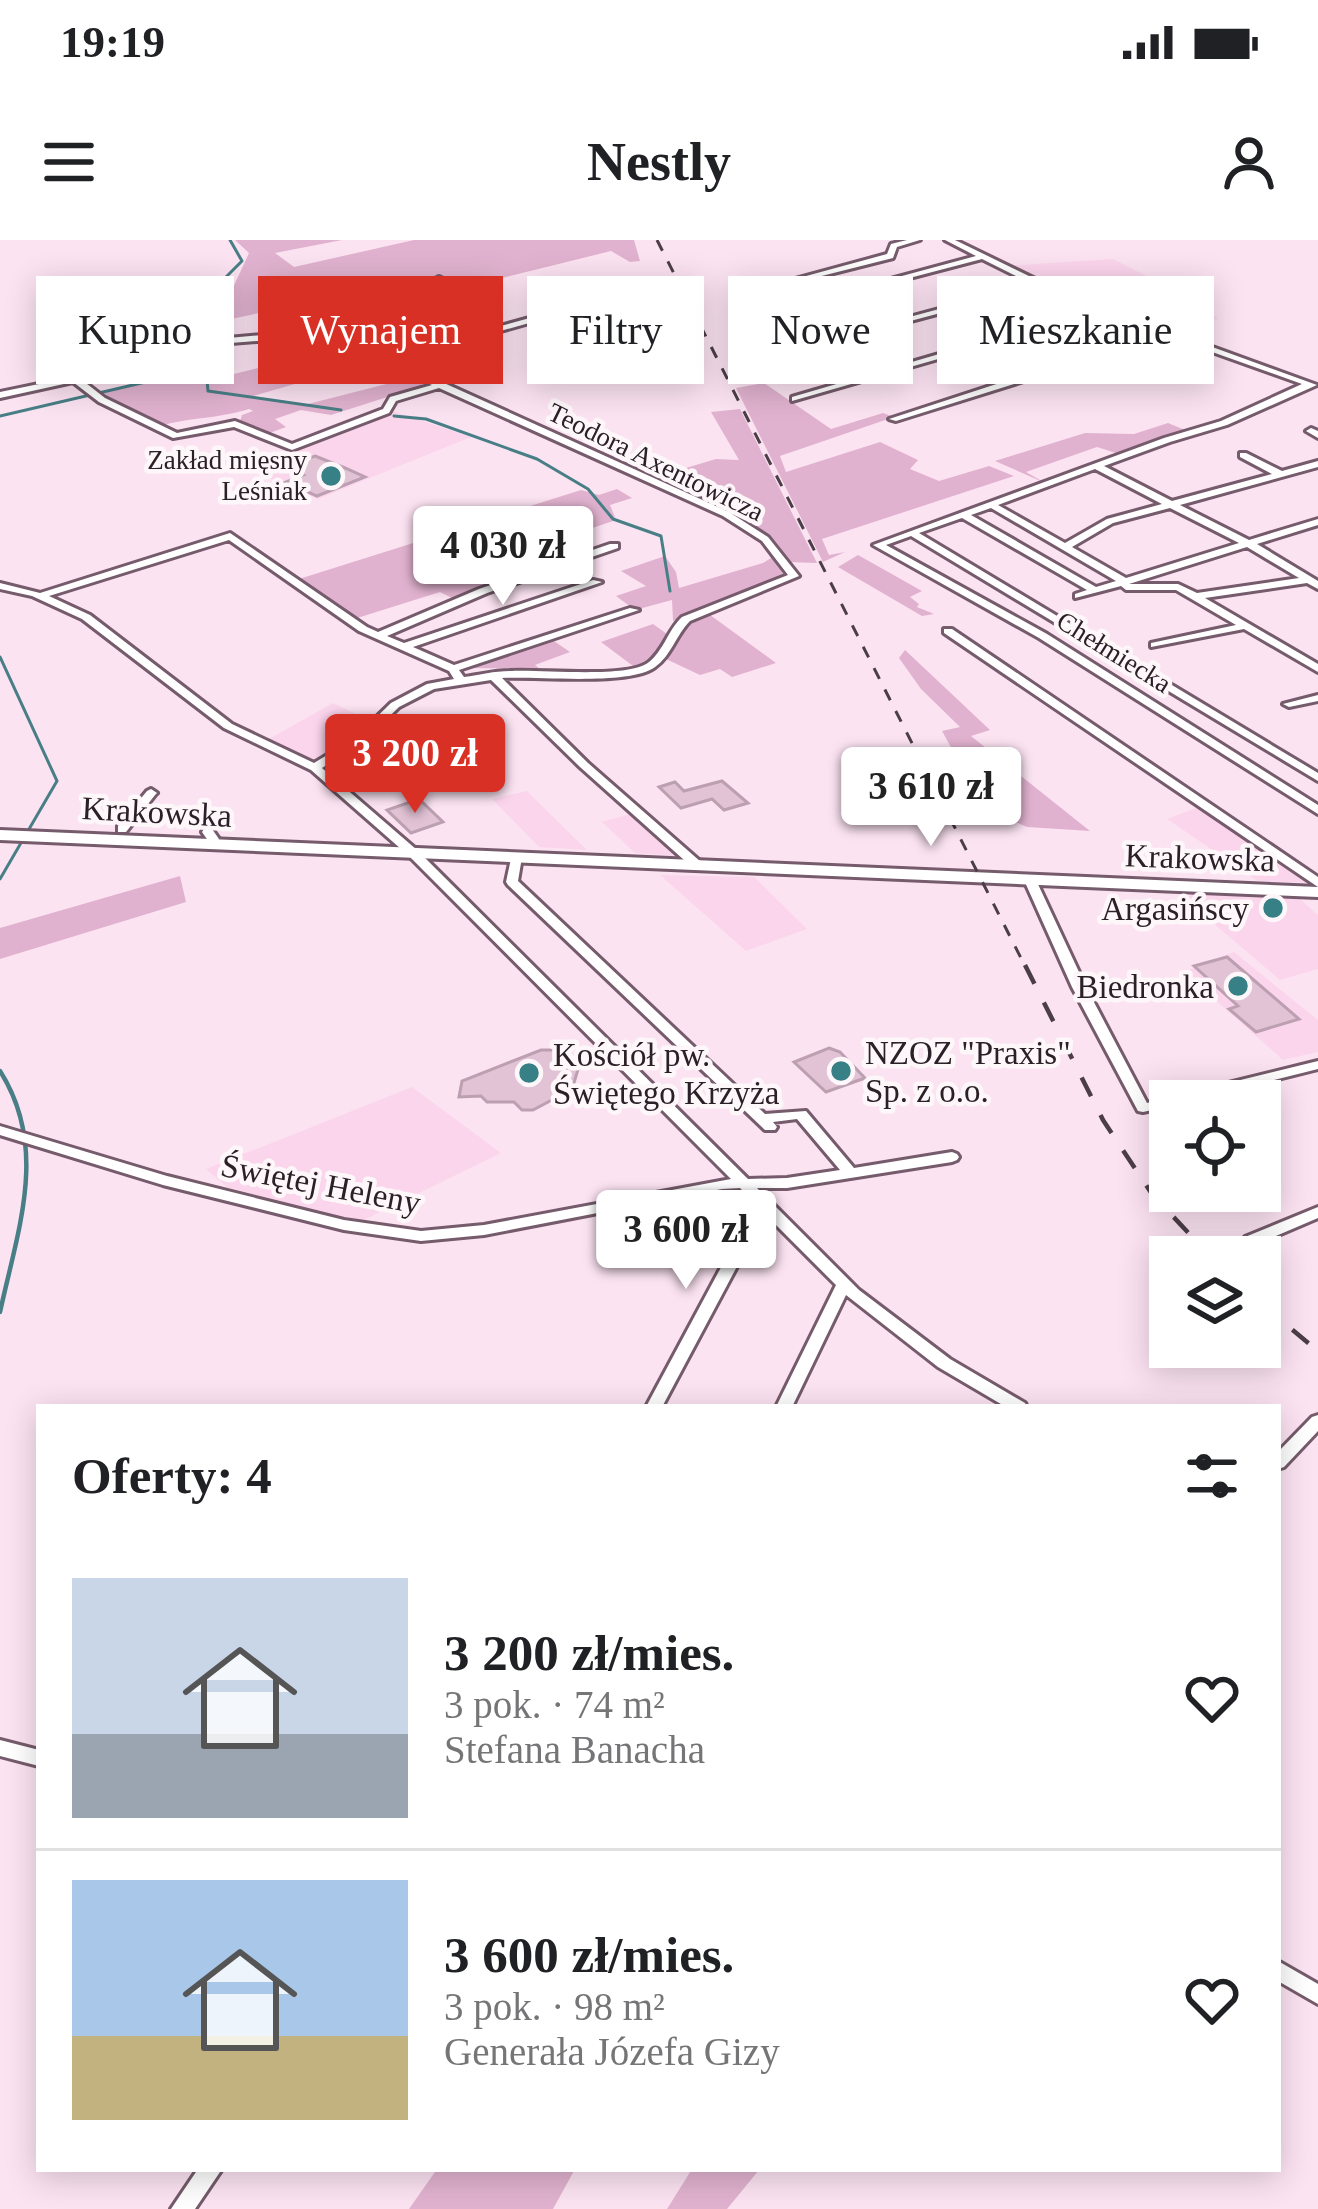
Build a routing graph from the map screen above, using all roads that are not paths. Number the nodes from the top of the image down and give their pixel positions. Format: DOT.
graph roads {
  1 [pos="916,240"];
  2 [pos="949,240"];
  3 [pos="979,258"];
  4 [pos="815,276"];
  5 [pos="910,276"];
  6 [pos="1018,276"];
  7 [pos="1214,349"];
  8 [pos="937,358"];
  9 [pos="44,384"];
  10 [pos="81,384"];
  11 [pos="1004,384"];
  12 [pos="441,385"];
  13 [pos="1314,385"];
  14 [pos="0,395"];
  15 [pos="795,399"];
  16 [pos="893,419"];
  17 [pos="1243,455"];
  18 [pos="1318,464"];
  19 [pos="1098,467"];
  20 [pos="1280,474"];
  21 [pos="1171,504"];
  22 [pos="994,506"];
  23 [pos="966,516"];
  24 [pos="1318,522"];
  25 [pos="912,533"];
  26 [pos="1247,544"];
  27 [pos="614,546"];
  28 [pos="1066,548"];
  29 [pos="1154,573"];
  30 [pos="1124,581"];
  31 [pos="1315,581"];
  32 [pos="597,582"];
  33 [pos="0,586"];
  34 [pos="1111,587"];
  35 [pos="1178,587"];
  36 [pos="1095,591"];
  37 [pos="40,596"];
  38 [pos="1079,596"];
  39 [pos="1195,596"];
  40 [pos="634,610"];
  41 [pos="1245,626"];
  42 [pos="948,631"];
  43 [pos="378,636"];
  44 [pos="1155,645"];
  45 [pos="404,647"];
  46 [pos="1318,669"];
  47 [pos="456,674"];
  48 [pos="494,675"];
  49 [pos="1318,698"];
  50 [pos="1289,704"];
  51 [pos="315,768"];
  52 [pos="1318,778"];
  53 [pos="151,793"];
  54 [pos="1318,810"];
  55 [pos="122,830"];
  56 [pos="17,835"];
  57 [pos="413,853"];
  58 [pos="516,857"];
  59 [pos="697,865"];
  60 [pos="1030,880"];
  61 [pos="1318,888"];
  62 [pos="1318,1066"];
  63 [pos="1260,1080"];
  64 [pos="1149,1107"];
  65 [pos="7,1132"];
  66 [pos="952,1156"];
  67 [pos="850,1173"];
  68 [pos="748,1185"];
  69 [pos="764,1202"];
  70 [pos="1318,1212"];
  71 [pos="1262,1236"];
  72 [pos="844,1284"];
  73 [pos="656,1404"];
  74 [pos="785,1404"];
  75 [pos="1014,1404"];
  76 [pos="1318,1421"];
  77 [pos="1281,1460"];
  78 [pos="0,1748"];
  79 [pos="36,1757"];
  80 [pos="1281,1972"];
  81 [pos="1318,1995"];
  82 [pos="209,2172"];
  83 [pos="182,2209"];
  1 -- 4 [label="street"];
  2 -- 3 [label="street"];
  3 -- 5 [label="street"];
  3 -- 6 [label="street"];
  7 -- 13 [label="street"];
  8 -- 15 [label="street"];
  9 -- 14 [label="street, Teodora Axentowicza"];
  10 -- 12 [label="street"];
  11 -- 16 [label="street"];
  12 -- 48 [label="street, Teodora Axentowicza"];
  13 -- 19 [label="street"];
  17 -- 20 [label="street"];
  18 -- 20 [label="street"];
  19 -- 21 [label="street"];
  19 -- 22 [label="street"];
  20 -- 21 [label="street"];
  21 -- 26 [label="street"];
  21 -- 28 [label="street"];
  22 -- 23 [label="street"];
  22 -- 28 [label="street"];
  23 -- 25 [label="street"];
  23 -- 36 [label="street"];
  24 -- 26 [label="street"];
  25 -- 52 [label="street"];
  25 -- 54 [label="street, Chełmiecka"];
  26 -- 29 [label="street"];
  26 -- 31 [label="street"];
  27 -- 43 [label="street"];
  28 -- 30 [label="street"];
  29 -- 30 [label="street"];
  29 -- 35 [label="street"];
  30 -- 34 [label="street"];
  31 -- 39 [label="street"];
  32 -- 45 [label="street"];
  33 -- 37 [label="street"];
  34 -- 35 [label="street"];
  34 -- 36 [label="street"];
  35 -- 39 [label="street"];
  36 -- 38 [label="street"];
  37 -- 43 [label="street"];
  37 -- 51 [label="street"];
  39 -- 41 [label="street"];
  40 -- 47 [label="street"];
  41 -- 44 [label="street"];
  41 -- 46 [label="street"];
  42 -- 61 [label="street"];
  43 -- 45 [label="street"];
  45 -- 47 [label="street"];
  47 -- 48 [label="street"];
  47 -- 51 [label="street"];
  48 -- 59 [label="street"];
  49 -- 50 [label="street"];
  51 -- 57 [label="street"];
  53 -- 55 [label="street"];
  56 -- 57 [label="main road, Krakowska"];
  57 -- 58 [label="main road, Krakowska"];
  57 -- 68 [label="street"];
  58 -- 59 [label="main road, Krakowska"];
  58 -- 67 [label="street"];
  59 -- 60 [label="main road, Krakowska"];
  60 -- 61 [label="main road, Krakowska"];
  60 -- 64 [label="street"];
  62 -- 63 [label="street"];
  65 -- 68 [label="street, Świętej Heleny"];
  66 -- 67 [label="street, Świętej Heleny"];
  67 -- 68 [label="street, Świętej Heleny"];
  68 -- 69 [label="street"];
  69 -- 72 [label="street"];
  69 -- 73 [label="street"];
  70 -- 71 [label="street"];
  72 -- 74 [label="street"];
  72 -- 75 [label="street"];
  76 -- 77 [label="street"];
  78 -- 79 [label="street"];
  80 -- 81 [label="street"];
  82 -- 83 [label="street"];
}
